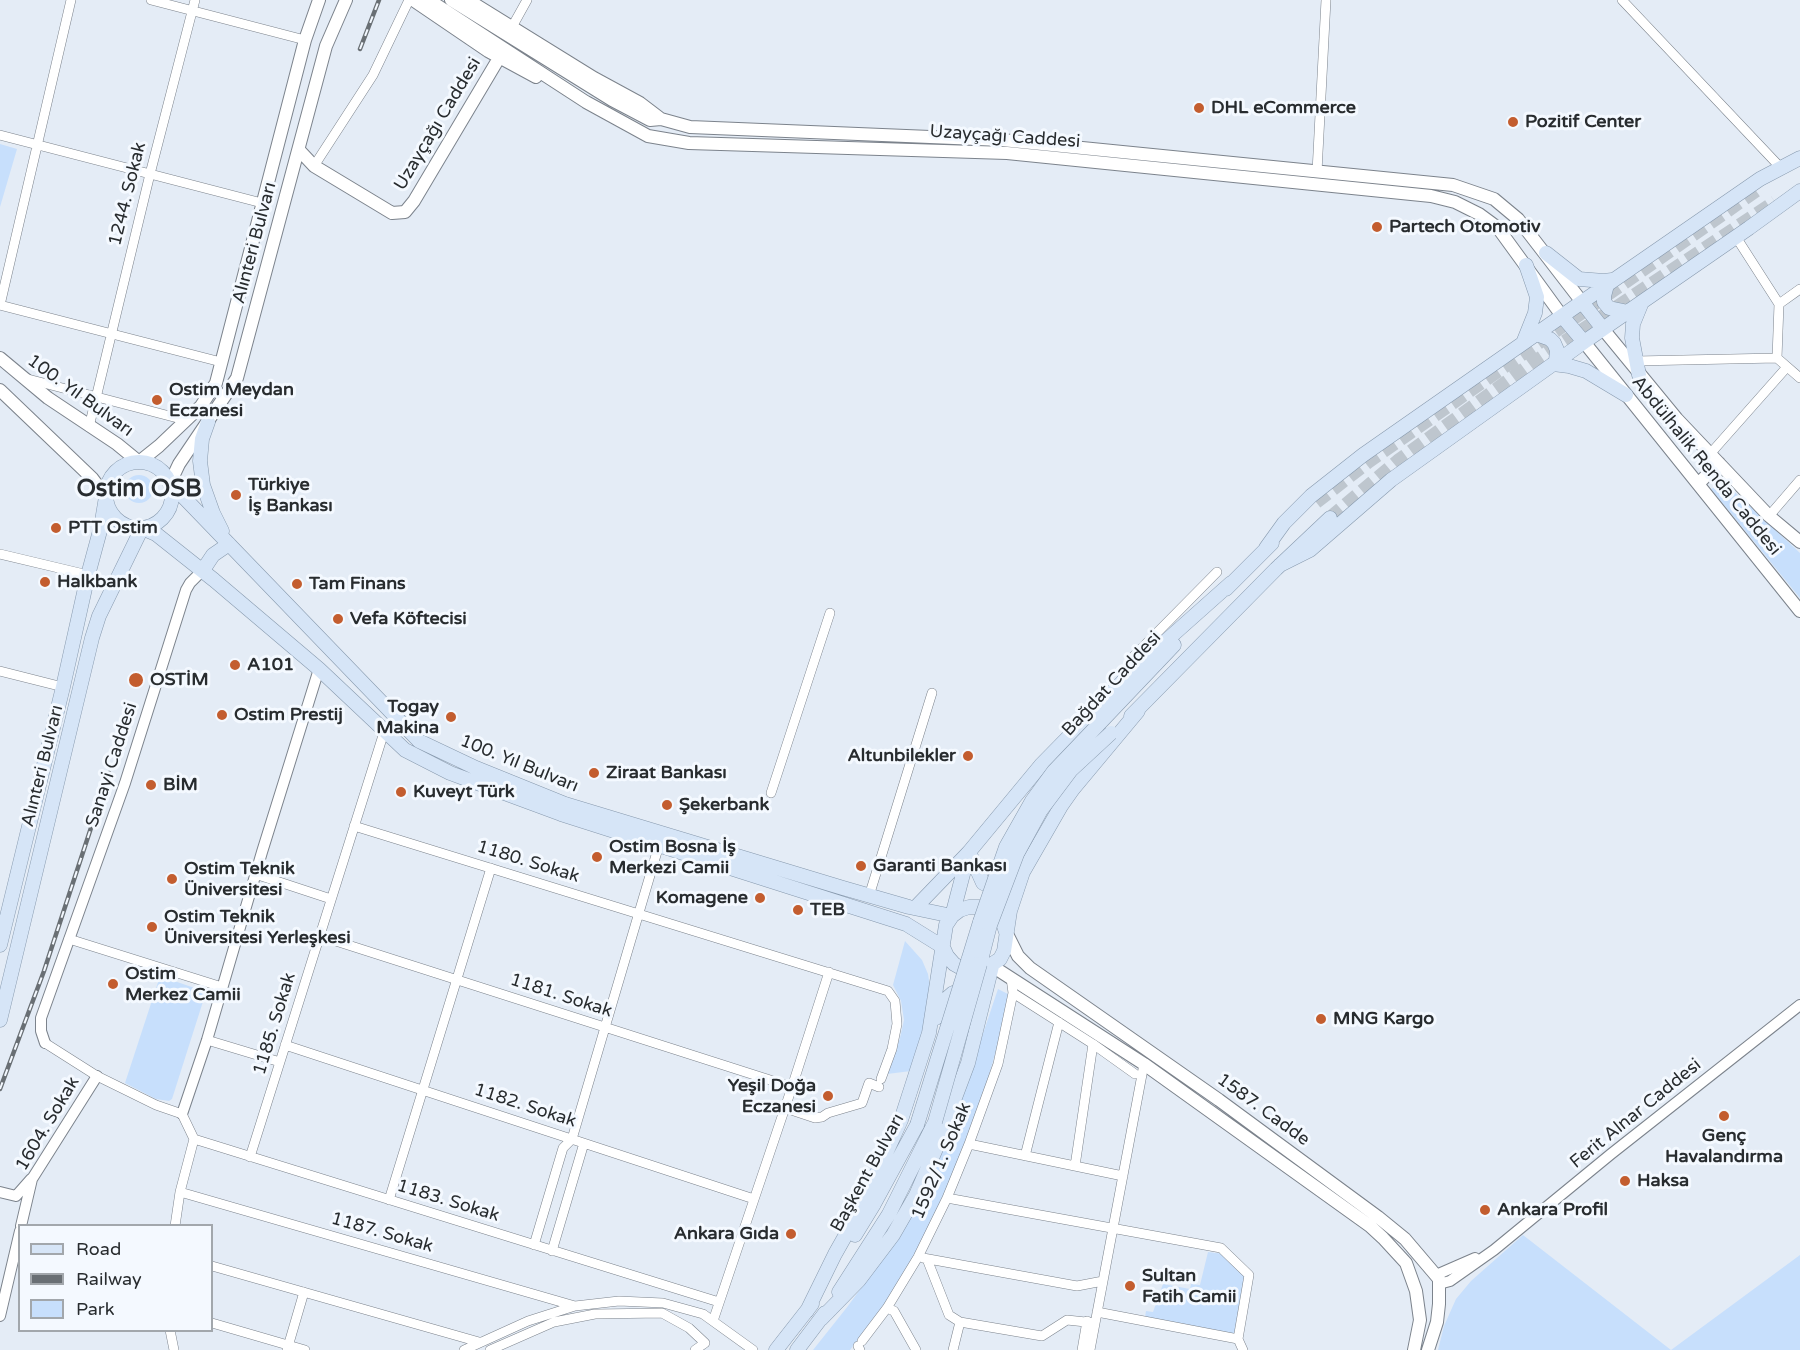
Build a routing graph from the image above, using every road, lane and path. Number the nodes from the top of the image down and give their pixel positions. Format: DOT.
graph roads {
  1 [pos="71,0"];
  2 [pos="151,0"];
  3 [pos="195,0"];
  4 [pos="319,0"];
  5 [pos="346,0"];
  6 [pos="411,0"];
  7 [pos="429,0"];
  8 [pos="452,0"];
  9 [pos="468,0"];
  10 [pos="527,0"];
  11 [pos="1326,0"];
  12 [pos="1622,0"];
  13 [pos="192,11"];
  14 [pos="512,27"];
  15 [pos="305,40"];
  16 [pos="499,57"];
  17 [pos="586,102"];
  18 [pos="661,119"];
  19 [pos="0,135"];
  20 [pos="37,145"];
  21 [pos="299,150"];
  22 [pos="1800,160"];
  23 [pos="294,165"];
  24 [pos="314,166"];
  25 [pos="1781,168"];
  26 [pos="1317,172"];
  27 [pos="150,174"];
  28 [pos="1800,184"];
  29 [pos="1761,187"];
  30 [pos="1797,198"];
  31 [pos="1774,202"];
  32 [pos="262,203"];
  33 [pos="1736,237"];
  34 [pos="1546,253"];
  35 [pos="1526,265"];
  36 [pos="1564,278"];
  37 [pos="1612,282"];
  38 [pos="1800,289"];
  39 [pos="1546,292"];
  40 [pos="1582,302"];
  41 [pos="1642,302"];
  42 [pos="1779,304"];
  43 [pos="0,305"];
  44 [pos="1628,312"];
  45 [pos="1562,316"];
  46 [pos="1603,329"];
  47 [pos="111,334"];
  48 [pos="1536,334"];
  49 [pos="1584,342"];
  50 [pos="1522,344"];
  51 [pos="0,358"];
  52 [pos="1777,358"];
  53 [pos="221,362"];
  54 [pos="1554,363"];
  55 [pos="1787,367"];
  56 [pos="1637,368"];
  57 [pos="24,378"];
  58 [pos="1800,378"];
  59 [pos="0,390"];
  60 [pos="1626,395"];
  61 [pos="96,397"];
  62 [pos="185,420"];
  63 [pos="208,422"];
  64 [pos="89,427"];
  65 [pos="1710,453"];
  66 [pos="139,462"];
  67 [pos="1719,463"];
  68 [pos="1800,480"];
  69 [pos="170,483"];
  70 [pos="1698,484"];
  71 [pos="106,497"];
  72 [pos="1316,502"];
  73 [pos="1769,516"];
  74 [pos="1330,518"];
  75 [pos="142,528"];
  76 [pos="1800,542"];
  77 [pos="229,544"];
  78 [pos="1266,548"];
  79 [pos="0,554"];
  80 [pos="1280,565"];
  81 [pos="203,570"];
  82 [pos="1217,572"];
  83 [pos="88,575"];
  84 [pos="1231,583"];
  85 [pos="1800,611"];
  86 [pos="830,613"];
  87 [pos="1133,657"];
  88 [pos="319,669"];
  89 [pos="0,672"];
  90 [pos="63,687"];
  91 [pos="932,693"];
  92 [pos="1138,711"];
  93 [pos="385,729"];
  94 [pos="771,793"];
  95 [pos="354,826"];
  96 [pos="659,845"];
  97 [pos="969,852"];
  98 [pos="490,868"];
  99 [pos="255,874"];
  100 [pos="1022,877"];
  101 [pos="869,896"];
  102 [pos="331,899"];
  103 [pos="915,908"];
  104 [pos="638,914"];
  105 [pos="952,916"];
  106 [pos="985,923"];
  107 [pos="906,924"];
  108 [pos="1006,932"];
  109 [pos="320,936"];
  110 [pos="69,939"];
  111 [pos="0,945"];
  112 [pos="943,947"];
  113 [pos="980,964"];
  114 [pos="829,972"];
  115 [pos="1011,978"];
  116 [pos="456,980"];
  117 [pos="222,987"];
  118 [pos="1013,993"];
  119 [pos="1800,1005"];
  120 [pos="981,1011"];
  121 [pos="1,1012"];
  122 [pos="1059,1022"];
  123 [pos="605,1027"];
  124 [pos="929,1033"];
  125 [pos="207,1040"];
  126 [pos="45,1043"];
  127 [pos="1092,1044"];
  128 [pos="285,1045"];
  129 [pos="280,1062"];
  130 [pos="1144,1064"];
  131 [pos="1135,1074"];
  132 [pos="97,1076"];
  133 [pos="792,1088"];
  134 [pos="423,1089"];
  135 [pos="785,1108"];
  136 [pos="182,1114"];
  137 [pos="572,1138"];
  138 [pos="194,1139"];
  139 [pos="584,1143"];
  140 [pos="969,1144"];
  141 [pos="1025,1156"];
  142 [pos="250,1157"];
  143 [pos="1075,1166"];
  144 [pos="1123,1176"];
  145 [pos="32,1179"];
  146 [pos="0,1192"];
  147 [pos="180,1192"];
  148 [pos="947,1198"];
  149 [pos="754,1199"];
  150 [pos="389,1200"];
  151 [pos="21,1224"];
  152 [pos="175,1224"];
  153 [pos="1113,1230"];
  154 [pos="18,1240"];
  155 [pos="534,1245"];
  156 [pos="552,1251"];
  157 [pos="922,1258"];
  158 [pos="213,1266"];
  159 [pos="1437,1279"];
  160 [pos="1103,1281"];
  161 [pos="1415,1289"];
  162 [pos="304,1292"];
  163 [pos="718,1302"];
  164 [pos="575,1306"];
  165 [pos="887,1308"];
  166 [pos="807,1311"];
  167 [pos="1097,1312"];
  168 [pos="0,1316"];
  169 [pos="821,1319"];
  170 [pos="713,1321"];
  171 [pos="960,1322"];
  172 [pos="1091,1322"];
  173 [pos="213,1323"];
  174 [pos="170,1332"];
  175 [pos="1238,1340"];
  176 [pos="479,1341"];
  177 [pos="860,1346"];
  178 [pos="287,1348"];
  179 [pos="174,1350"];
  180 [pos="305,1350"];
  181 [pos="464,1350"];
  182 [pos="490,1350"];
  183 [pos="695,1350"];
  184 [pos="753,1350"];
  185 [pos="776,1350"];
  186 [pos="797,1350"];
  187 [pos="916,1350"];
  188 [pos="953,1350"];
  189 [pos="1082,1350"];
  190 [pos="1090,1350"];
  191 [pos="1243,1350"];
  192 [pos="1414,1350"];
  193 [pos="1428,1350"];
  1 -- 20 [label="street"];
  2 -- 13 [label="street"];
  3 -- 13 [label="street, 1244. Sokak"];
  4 -- 15 [label="main road, Alınteri Bulvarı"];
  5 -- 21 [label="main road, Alınteri Bulvarı"];
  6 -- 16 [label="main road"];
  6 -- 24 [label="street"];
  7 -- 17 [label="main road, Uzayçağı Caddesi"];
  8 -- 18 [label="main road, Uzayçağı Caddesi"];
  9 -- 14 [label="main road"];
  10 -- 14 [label="street"];
  11 -- 26 [label="street"];
  12 -- 25 [label="street"];
  13 -- 15 [label="street"];
  13 -- 27 [label="street, 1244. Sokak"];
  14 -- 18 [label="main road"];
  15 -- 32 [label="main road, Alınteri Bulvarı"];
  16 -- 17 [label="main road"];
  16 -- 24 [label="main road, Uzayçağı Caddesi"];
  17 -- 35 [label="main road, Uzayçağı Caddesi"];
  18 -- 26 [label="main road, Uzayçağı Caddesi"];
  19 -- 20 [label="street"];
  20 -- 27 [label="street"];
  20 -- 43 [label="street"];
  21 -- 23 [label="main road, Alınteri Bulvarı"];
  21 -- 24 [label="main road, Uzayçağı Caddesi"];
  22 -- 25 [label="main road"];
  22 -- 29 [label="main road"];
  23 -- 24 [label="main road, Uzayçağı Caddesi"];
  23 -- 63 [label="main road, Alınteri Bulvarı"];
  25 -- 37 [label="main road"];
  26 -- 34 [label="main road, Uzayçağı Caddesi"];
  27 -- 32 [label="street"];
  27 -- 47 [label="street, 1244. Sokak"];
  28 -- 31 [label="main road"];
  30 -- 33 [label="main road"];
  32 -- 53 [label="main road, Alınteri Bulvarı"];
  33 -- 41 [label="main road"];
  33 -- 42 [label="street"];
  34 -- 36 [label="main road, Uzayçağı Caddesi"];
  34 -- 37 [label="main road"];
  35 -- 39 [label="main road, Uzayçağı Caddesi"];
  35 -- 50 [label="main road"];
  36 -- 39 [label="main road"];
  36 -- 40 [label="main road, Uzayçağı Caddesi"];
  37 -- 40 [label="main road"];
  37 -- 44 [label="main road"];
  38 -- 42 [label="street"];
  39 -- 45 [label="main road, Uzayçağı Caddesi"];
  40 -- 45 [label="main road"];
  40 -- 46 [label="main road"];
  41 -- 44 [label="main road"];
  41 -- 56 [label="main road"];
  42 -- 52 [label="street"];
  43 -- 47 [label="street"];
  44 -- 46 [label="main road"];
  45 -- 48 [label="main road"];
  45 -- 49 [label="main road"];
  46 -- 49 [label="main road"];
  46 -- 56 [label="main road, Abdülhalik Renda Caddesi"];
  47 -- 53 [label="street"];
  47 -- 61 [label="street, 1244. Sokak"];
  48 -- 50 [label="main road"];
  48 -- 54 [label="main road"];
  49 -- 54 [label="main road"];
  49 -- 60 [label="main road, Abdülhalik Renda Caddesi"];
  50 -- 78 [label="main road"];
  51 -- 57 [label="main road, 100. Yıl Bulvarı"];
  52 -- 55 [label="street"];
  52 -- 56 [label="street"];
  53 -- 62 [label="main road, Alınteri Bulvarı"];
  54 -- 60 [label="main road"];
  54 -- 80 [label="main road"];
  55 -- 58 [label="street"];
  55 -- 65 [label="street"];
  56 -- 65 [label="main road, Abdülhalik Renda Caddesi"];
  57 -- 61 [label="street"];
  57 -- 64 [label="main road, 100. Yıl Bulvarı"];
  59 -- 71 [label="main road"];
  60 -- 70 [label="main road, Abdülhalik Renda Caddesi"];
  61 -- 62 [label="street"];
  61 -- 64 [label="street, 1244. Sokak"];
  62 -- 66 [label="main road, Alınteri Bulvarı"];
  63 -- 69 [label="main road, Alınteri Bulvarı"];
  63 -- 77 [label="main road"];
  64 -- 66 [label="main road, 100. Yıl Bulvarı"];
  65 -- 67 [label="main road, Abdülhalik Renda Caddesi"];
  66 -- 69 [label="main road"];
  66 -- 71 [label="main road"];
  67 -- 70 [label="main road"];
  67 -- 73 [label="main road, Abdülhalik Renda Caddesi"];
  68 -- 73 [label="street"];
  69 -- 75 [label="main road"];
  69 -- 77 [label="main road, 100. Yıl Bulvarı"];
  70 -- 85 [label="main road, Abdülhalik Renda Caddesi"];
  71 -- 75 [label="main road"];
  71 -- 83 [label="main road, Alınteri Bulvarı"];
  72 -- 78 [label="main road, Bağdat Caddesi"];
  73 -- 76 [label="main road, Abdülhalik Renda Caddesi"];
  74 -- 80 [label="main road, Bağdat Caddesi"];
  75 -- 81 [label="main road, 100. Yıl Bulvarı"];
  75 -- 121 [label="main road, Alınteri Bulvarı"];
  77 -- 81 [label="main road"];
  77 -- 101 [label="main road, 100. Yıl Bulvarı"];
  78 -- 84 [label="main road, Bağdat Caddesi"];
  79 -- 83 [label="street"];
  80 -- 92 [label="main road, Bağdat Caddesi"];
  81 -- 88 [label="main road, 100. Yıl Bulvarı"];
  81 -- 110 [label="street, Sanayi Caddesi"];
  82 -- 87 [label="street"];
  83 -- 90 [label="main road, Alınteri Bulvarı"];
  84 -- 97 [label="main road"];
  84 -- 106 [label="main road, Bağdat Caddesi, bridge"];
  86 -- 94 [label="street"];
  88 -- 93 [label="main road, 100. Yıl Bulvarı"];
  88 -- 99 [label="street"];
  89 -- 90 [label="street"];
  90 -- 111 [label="main road, Alınteri Bulvarı"];
  91 -- 101 [label="street"];
  92 -- 100 [label="main road"];
  92 -- 106 [label="main road, Bağdat Caddesi, bridge"];
  93 -- 95 [label="street, 1185. Sokak"];
  93 -- 96 [label="main road, 100. Yıl Bulvarı"];
  95 -- 98 [label="street, 1180. Sokak"];
  95 -- 102 [label="street, 1185. Sokak"];
  96 -- 104 [label="street"];
  96 -- 107 [label="main road, 100. Yıl Bulvarı"];
  97 -- 100 [label="main road"];
  97 -- 103 [label="main road"];
  97 -- 105 [label="main road"];
  98 -- 104 [label="street, 1180. Sokak"];
  98 -- 116 [label="street"];
  99 -- 102 [label="street"];
  99 -- 117 [label="street"];
  100 -- 108 [label="main road"];
  101 -- 103 [label="main road, 100. Yıl Bulvarı"];
  102 -- 109 [label="street, 1185. Sokak"];
  103 -- 105 [label="main road, 100. Yıl Bulvarı"];
  103 -- 107 [label="main road"];
  104 -- 114 [label="street, 1180. Sokak"];
  104 -- 123 [label="street"];
  105 -- 108 [label="main road"];
  105 -- 112 [label="main road"];
  106 -- 113 [label="main road"];
  107 -- 112 [label="main road, 100. Yıl Bulvarı"];
  108 -- 113 [label="main road"];
  108 -- 159 [label="main road, 1587. Cadde"];
  109 -- 116 [label="street, 1181. Sokak"];
  109 -- 128 [label="street, 1185. Sokak"];
  110 -- 117 [label="street"];
  110 -- 126 [label="street, Sanayi Caddesi"];
  112 -- 113 [label="main road, 100. Yıl Bulvarı"];
  112 -- 124 [label="main road"];
  113 -- 115 [label="main road, 1587. Cadde"];
  113 -- 120 [label="main road"];
  113 -- 166 [label="main road, Başkent Bulvarı, bridge"];
  113 -- 169 [label="main road, Başkent Bulvarı, bridge"];
  114 -- 133 [label="street"];
  114 -- 135 [label="street, 1180. Sokak"];
  115 -- 118 [label="street, 1592/1. Sokak"];
  115 -- 130 [label="main road, 1587. Cadde"];
  116 -- 123 [label="street, 1181. Sokak"];
  116 -- 134 [label="street"];
  117 -- 125 [label="street"];
  118 -- 122 [label="street"];
  118 -- 140 [label="street, 1592/1. Sokak"];
  119 -- 159 [label="street, Ferit Alnar Caddesi"];
  120 -- 124 [label="main road"];
  120 -- 169 [label="main road"];
  122 -- 127 [label="street"];
  122 -- 141 [label="street"];
  123 -- 133 [label="street, 1181. Sokak"];
  123 -- 137 [label="street"];
  124 -- 166 [label="main road"];
  125 -- 129 [label="street"];
  125 -- 136 [label="street"];
  126 -- 132 [label="street"];
  127 -- 131 [label="street"];
  127 -- 143 [label="street"];
  128 -- 129 [label="street, 1185. Sokak"];
  128 -- 134 [label="street, 1182. Sokak"];
  129 -- 142 [label="street, 1185. Sokak"];
  130 -- 144 [label="street"];
  130 -- 161 [label="main road, 1587. Cadde"];
  132 -- 136 [label="street"];
  132 -- 145 [label="street, 1604. Sokak"];
  133 -- 135 [label="street"];
  134 -- 137 [label="street, 1182. Sokak"];
  134 -- 150 [label="street"];
  135 -- 149 [label="street"];
  136 -- 138 [label="street"];
  137 -- 139 [label="street, 1182. Sokak"];
  137 -- 155 [label="street"];
  138 -- 142 [label="street, 1183. Sokak"];
  138 -- 147 [label="street"];
  139 -- 149 [label="street, 1182. Sokak"];
  139 -- 156 [label="street"];
  140 -- 141 [label="street"];
  140 -- 148 [label="street, 1592/1. Sokak"];
  141 -- 143 [label="street"];
  142 -- 150 [label="street, 1183. Sokak"];
  143 -- 144 [label="street"];
  144 -- 153 [label="street"];
  145 -- 146 [label="street"];
  145 -- 151 [label="street, 1604. Sokak"];
  147 -- 152 [label="street"];
  147 -- 164 [label="street, 1187. Sokak"];
  148 -- 153 [label="street"];
  148 -- 157 [label="street, 1592/1. Sokak"];
  149 -- 163 [label="street"];
  150 -- 155 [label="street, 1183. Sokak"];
  153 -- 160 [label="street"];
  153 -- 175 [label="street"];
  154 -- 168 [label="street"];
  155 -- 156 [label="street, 1183. Sokak"];
  156 -- 163 [label="street, 1183. Sokak"];
  157 -- 160 [label="street"];
  157 -- 165 [label="street, 1592/1. Sokak"];
  157 -- 171 [label="street"];
  158 -- 162 [label="street"];
  159 -- 161 [label="main road"];
  159 -- 161 [label="main road"];
  159 -- 193 [label="main road"];
  160 -- 167 [label="street"];
  161 -- 192 [label="main road, 1587. Cadde"];
  162 -- 176 [label="street"];
  162 -- 178 [label="street"];
  163 -- 170 [label="street"];
  164 -- 170 [label="street"];
  164 -- 176 [label="street"];
  165 -- 177 [label="street, 1592/1. Sokak"];
  165 -- 187 [label="street"];
  166 -- 185 [label="main road, Başkent Bulvarı"];
  167 -- 172 [label="street"];
  167 -- 175 [label="street"];
  169 -- 186 [label="main road, Başkent Bulvarı"];
  170 -- 184 [label="street"];
  171 -- 172 [label="street"];
  171 -- 188 [label="street"];
  172 -- 189 [label="street"];
  172 -- 190 [label="street"];
  173 -- 178 [label="street"];
  174 -- 179 [label="street"];
  175 -- 191 [label="street"];
  176 -- 181 [label="street"];
  178 -- 180 [label="street"];
  182 -- 183 [label="street"];
}
